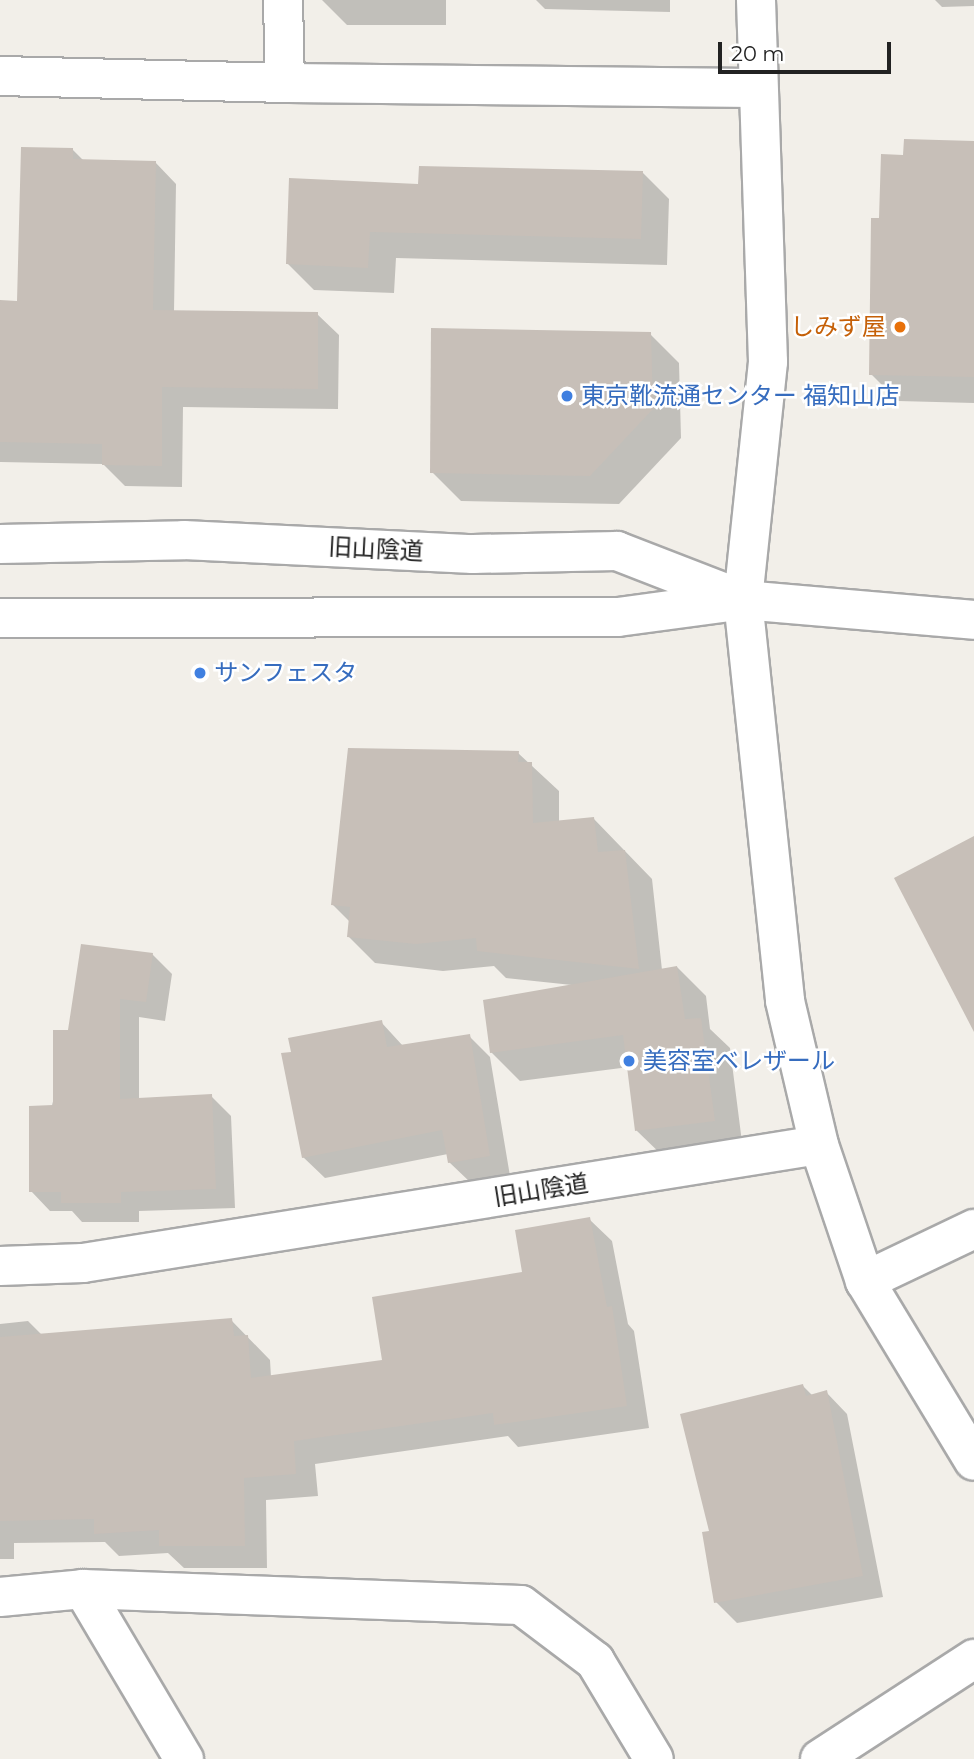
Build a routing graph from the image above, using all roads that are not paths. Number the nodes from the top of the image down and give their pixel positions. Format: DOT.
graph roads {
  1 [pos="283,0"];
  2 [pos="756,0"];
  3 [pos="0,76"];
  4 [pos="285,83"];
  5 [pos="757,88"];
  6 [pos="0,544"];
  7 [pos="743,600"];
  8 [pos="0,618"];
  9 [pos="974,620"];
  10 [pos="819,1145"];
  11 [pos="974,1229"];
  12 [pos="0,1266"];
  13 [pos="865,1281"];
  14 [pos="974,1461"];
  15 [pos="83,1589"];
  16 [pos="0,1598"];
  17 [pos="974,1659"];
  18 [pos="184,1759"];
  19 [pos="654,1759"];
  20 [pos="820,1759"];
  1 -- 4 [label="street"];
  2 -- 5 [label="street"];
  3 -- 4 [label="street"];
  4 -- 5 [label="street"];
  5 -- 7 [label="street"];
  6 -- 7 [label="street, 旧山陰道"];
  7 -- 8 [label="street"];
  7 -- 9 [label="street"];
  7 -- 10 [label="street"];
  10 -- 12 [label="street, 旧山陰道"];
  10 -- 13 [label="street"];
  11 -- 13 [label="street"];
  13 -- 14 [label="street"];
  15 -- 16 [label="street"];
  15 -- 18 [label="street"];
  15 -- 19 [label="street"];
  17 -- 20 [label="street"];
}
